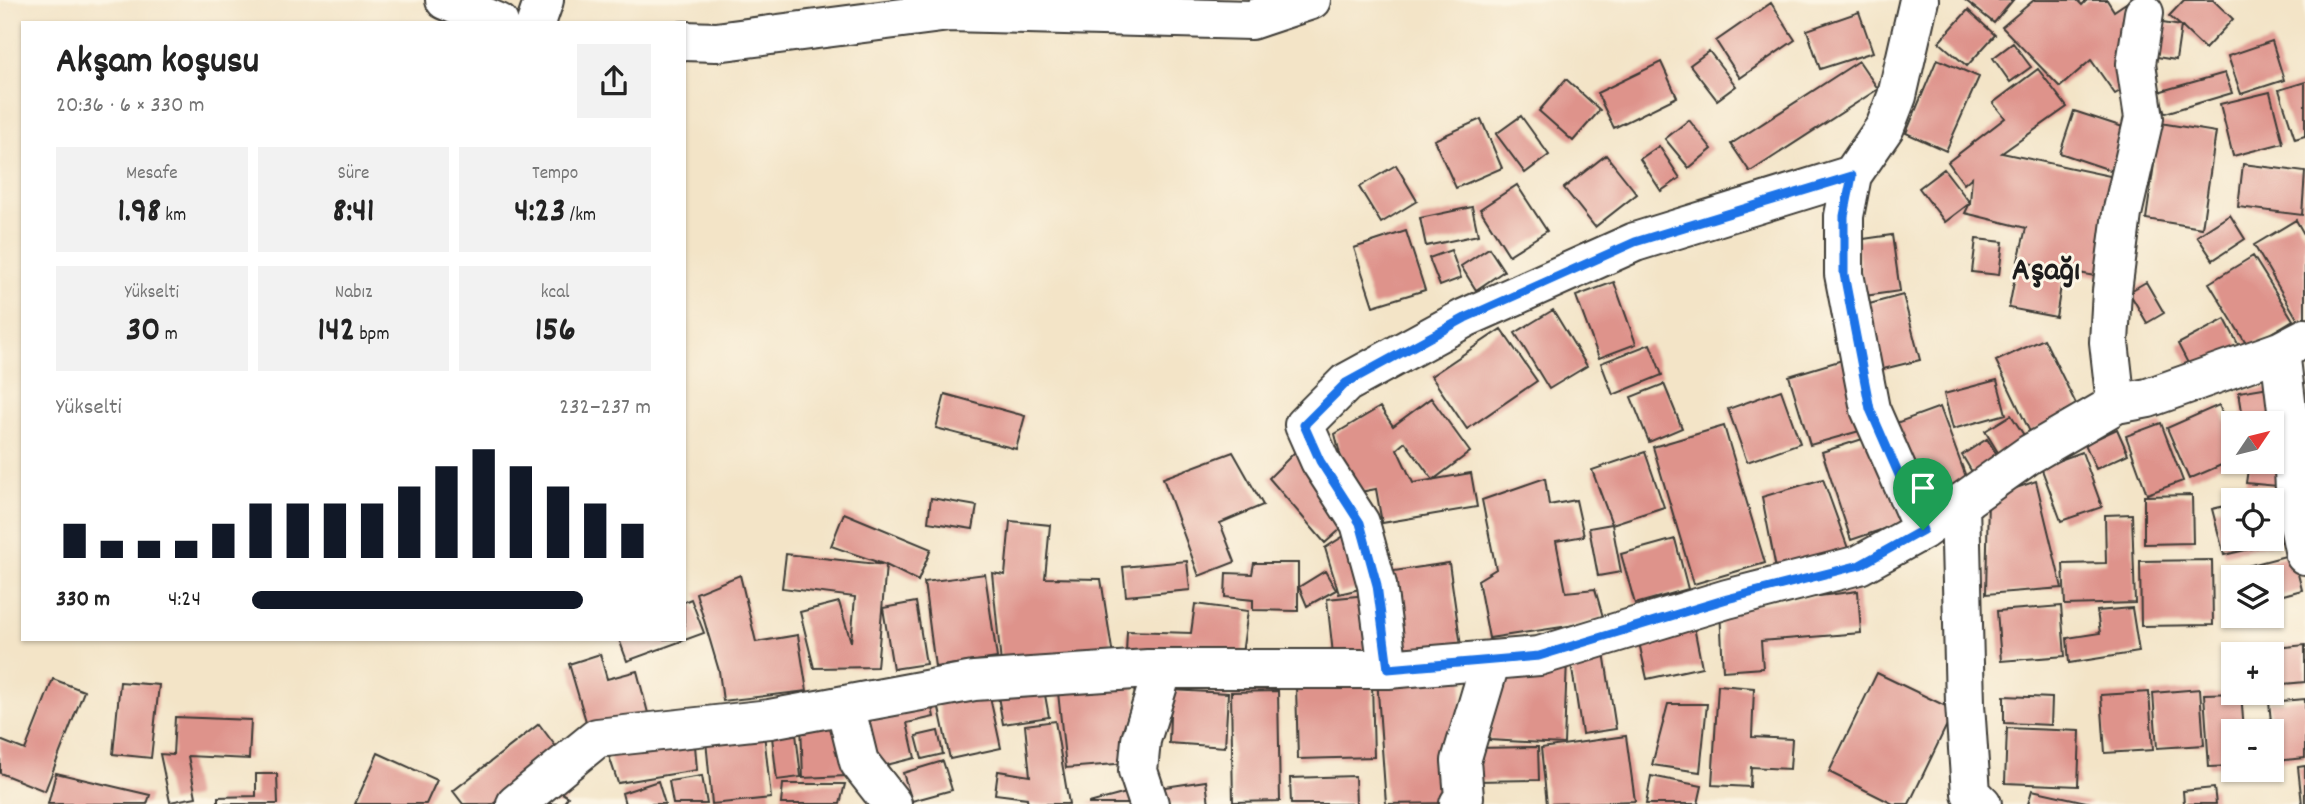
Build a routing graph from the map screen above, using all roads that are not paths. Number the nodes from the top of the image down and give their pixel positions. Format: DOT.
graph roads {
  1 [pos="445,0"];
  2 [pos="544,0"];
  3 [pos="1311,0"];
  4 [pos="1889,0"];
  5 [pos="1919,0"];
  6 [pos="2144,13"];
  7 [pos="494,21"];
  8 [pos="537,21"];
  9 [pos="686,41"];
  10 [pos="1908,51"];
  11 [pos="1852,176"];
  12 [pos="2292,344"];
  13 [pos="2116,404"];
  14 [pos="1960,503"];
  15 [pos="1923,530"];
  16 [pos="2305,555"];
  17 [pos="1491,660"];
  18 [pos="1163,669"];
  19 [pos="1388,669"];
  20 [pos="845,705"];
  21 [pos="1971,800"];
  22 [pos="516,804"];
  23 [pos="892,804"];
  24 [pos="1149,804"];
  25 [pos="1459,804"];
  1 -- 7 [label="street"];
  2 -- 8 [label="street"];
  3 -- 9 [label="street"];
  4 -- 10 [label="street"];
  5 -- 10 [label="street"];
  6 -- 13 [label="street"];
  10 -- 11 [label="street"];
  11 -- 15 [label="street"];
  11 -- 19 [label="street"];
  12 -- 13 [label="street"];
  12 -- 16 [label="street"];
  13 -- 14 [label="street"];
  14 -- 15 [label="street"];
  14 -- 21 [label="street"];
  15 -- 17 [label="street"];
  17 -- 19 [label="street"];
  17 -- 25 [label="street"];
  18 -- 19 [label="street"];
  18 -- 20 [label="street"];
  18 -- 24 [label="street"];
  20 -- 22 [label="street"];
  20 -- 23 [label="street"];
}
